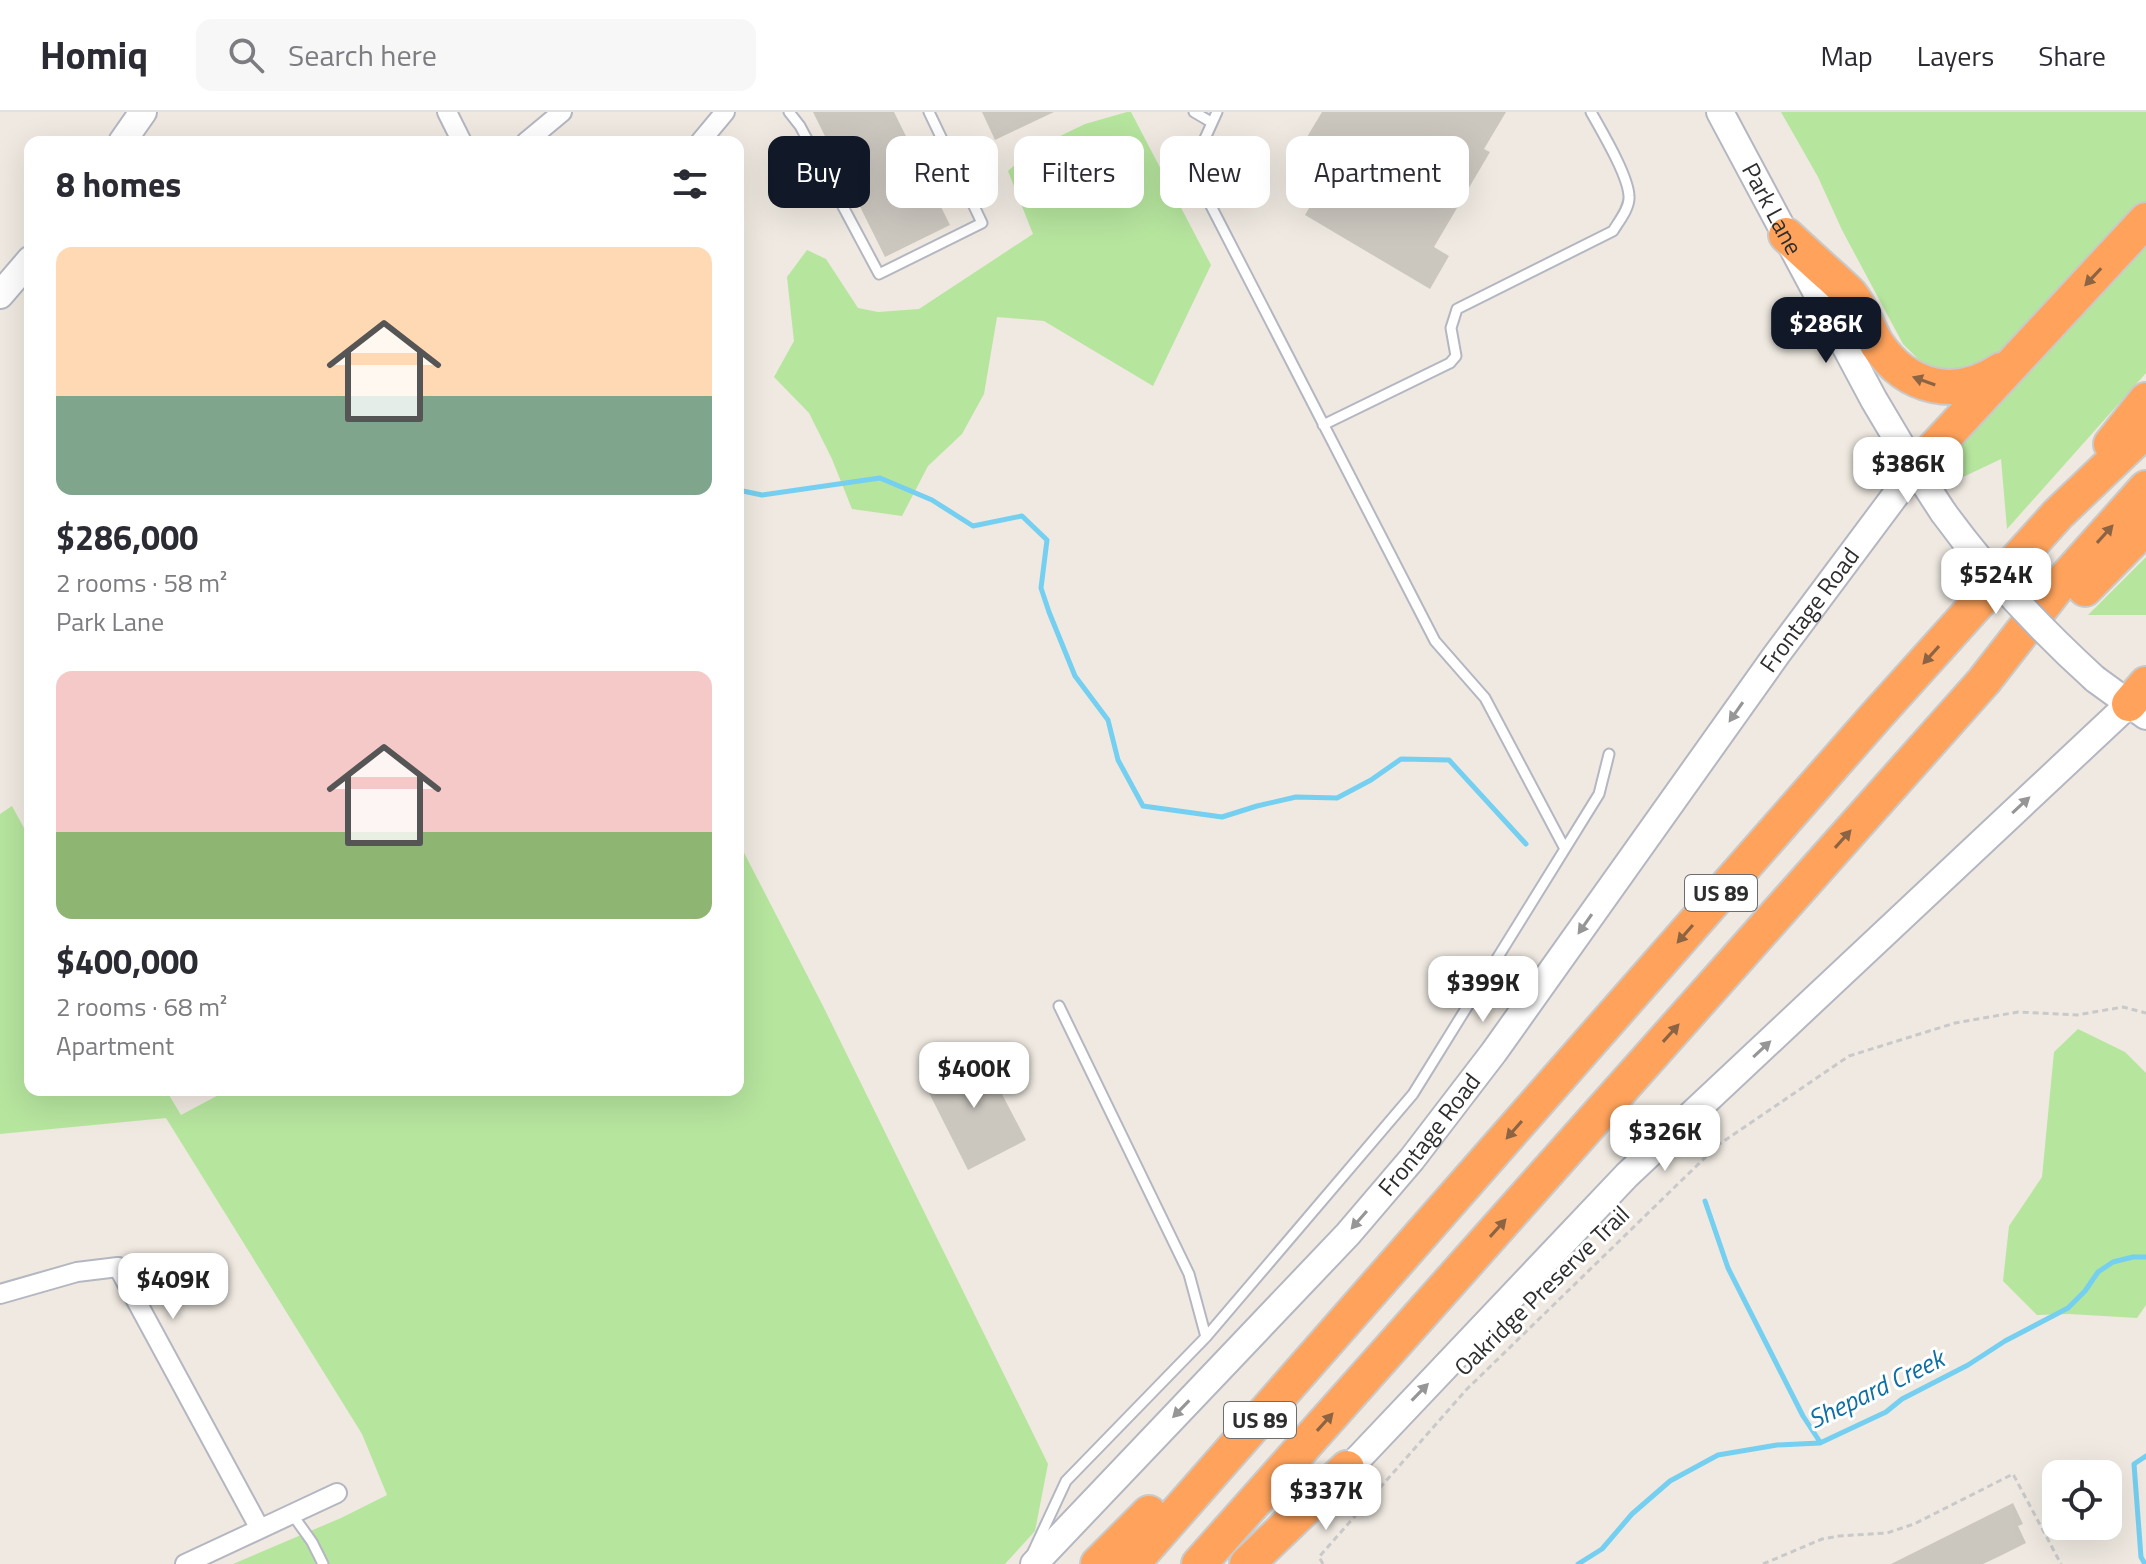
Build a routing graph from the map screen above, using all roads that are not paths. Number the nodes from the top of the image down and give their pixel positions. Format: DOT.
graph roads {
  1 [pos="143,112"];
  2 [pos="447,112"];
  3 [pos="562,112"];
  4 [pos="725,112"];
  5 [pos="789,112"];
  6 [pos="929,112"];
  7 [pos="1194,112"];
  8 [pos="1217,112"];
  9 [pos="1591,112"];
  10 [pos="1720,112"];
  11 [pos="1211,122"];
  12 [pos="126,136"];
  13 [pos="459,136"];
  14 [pos="533,136"];
  15 [pos="705,136"];
  16 [pos="2146,220"];
  17 [pos="1786,235"];
  18 [pos="24,267"];
  19 [pos="0,295"];
  20 [pos="2020,355"];
  21 [pos="2146,400"];
  22 [pos="1323,425"];
  23 [pos="2146,430"];
  24 [pos="1915,469"];
  25 [pos="2146,488"];
  26 [pos="2058,514"];
  27 [pos="2146,527"];
  28 [pos="1984,681"];
  29 [pos="2140,702"];
  30 [pos="1609,754"];
  31 [pos="1565,849"];
  32 [pos="1059,1006"];
  33 [pos="1386,1275"];
  34 [pos="0,1294"];
  35 [pos="1206,1337"];
  36 [pos="1347,1468"];
  37 [pos="337,1493"];
  38 [pos="292,1514"];
  39 [pos="260,1529"];
  40 [pos="185,1564"];
  41 [pos="323,1564"];
  42 [pos="1027,1564"];
  43 [pos="1034,1564"];
  44 [pos="1098,1564"];
  45 [pos="1132,1564"];
  46 [pos="1199,1564"];
  47 [pos="1247,1564"];
  48 [pos="1266,1564"];
  1 -- 12 [label="main road"];
  2 -- 13 [label="street"];
  3 -- 14 [label="street"];
  4 -- 15 [label="street"];
  5 -- 6 [label="lane"];
  7 -- 11 [label="lane"];
  8 -- 11 [label="lane"];
  9 -- 22 [label="lane"];
  10 -- 17 [label="main road, Park Lane"];
  11 -- 22 [label="lane"];
  16 -- 20 [label="highway, one-way"];
  20 -- 17 [label="highway, one-way"];
  17 -- 24 [label="main road, Park Lane"];
  18 -- 19 [label="main road"];
  20 -- 24 [label="highway"];
  21 -- 26 [label="highway, US 89"];
  22 -- 31 [label="lane"];
  23 -- 26 [label="highway"];
  24 -- 29 [label="main road, Park Lane, bridge"];
  24 -- 43 [label="main road, Frontage Road, one-way"];
  28 -- 25 [label="highway, one-way"];
  26 -- 33 [label="highway, US 89, one-way"];
  27 -- 28 [label="highway, US 89"];
  46 -- 28 [label="highway, US 89, one-way"];
  36 -- 29 [label="main road, one-way"];
  30 -- 31 [label="lane"];
  31 -- 35 [label="lane"];
  32 -- 35 [label="lane"];
  33 -- 44 [label="highway"];
  33 -- 45 [label="highway, US 89"];
  34 -- 39 [label="street"];
  35 -- 42 [label="lane"];
  36 -- 47 [label="highway"];
  36 -- 48 [label="main road"];
  37 -- 38 [label="street"];
  38 -- 39 [label="street"];
  38 -- 41 [label="lane"];
  39 -- 40 [label="street"];
}
